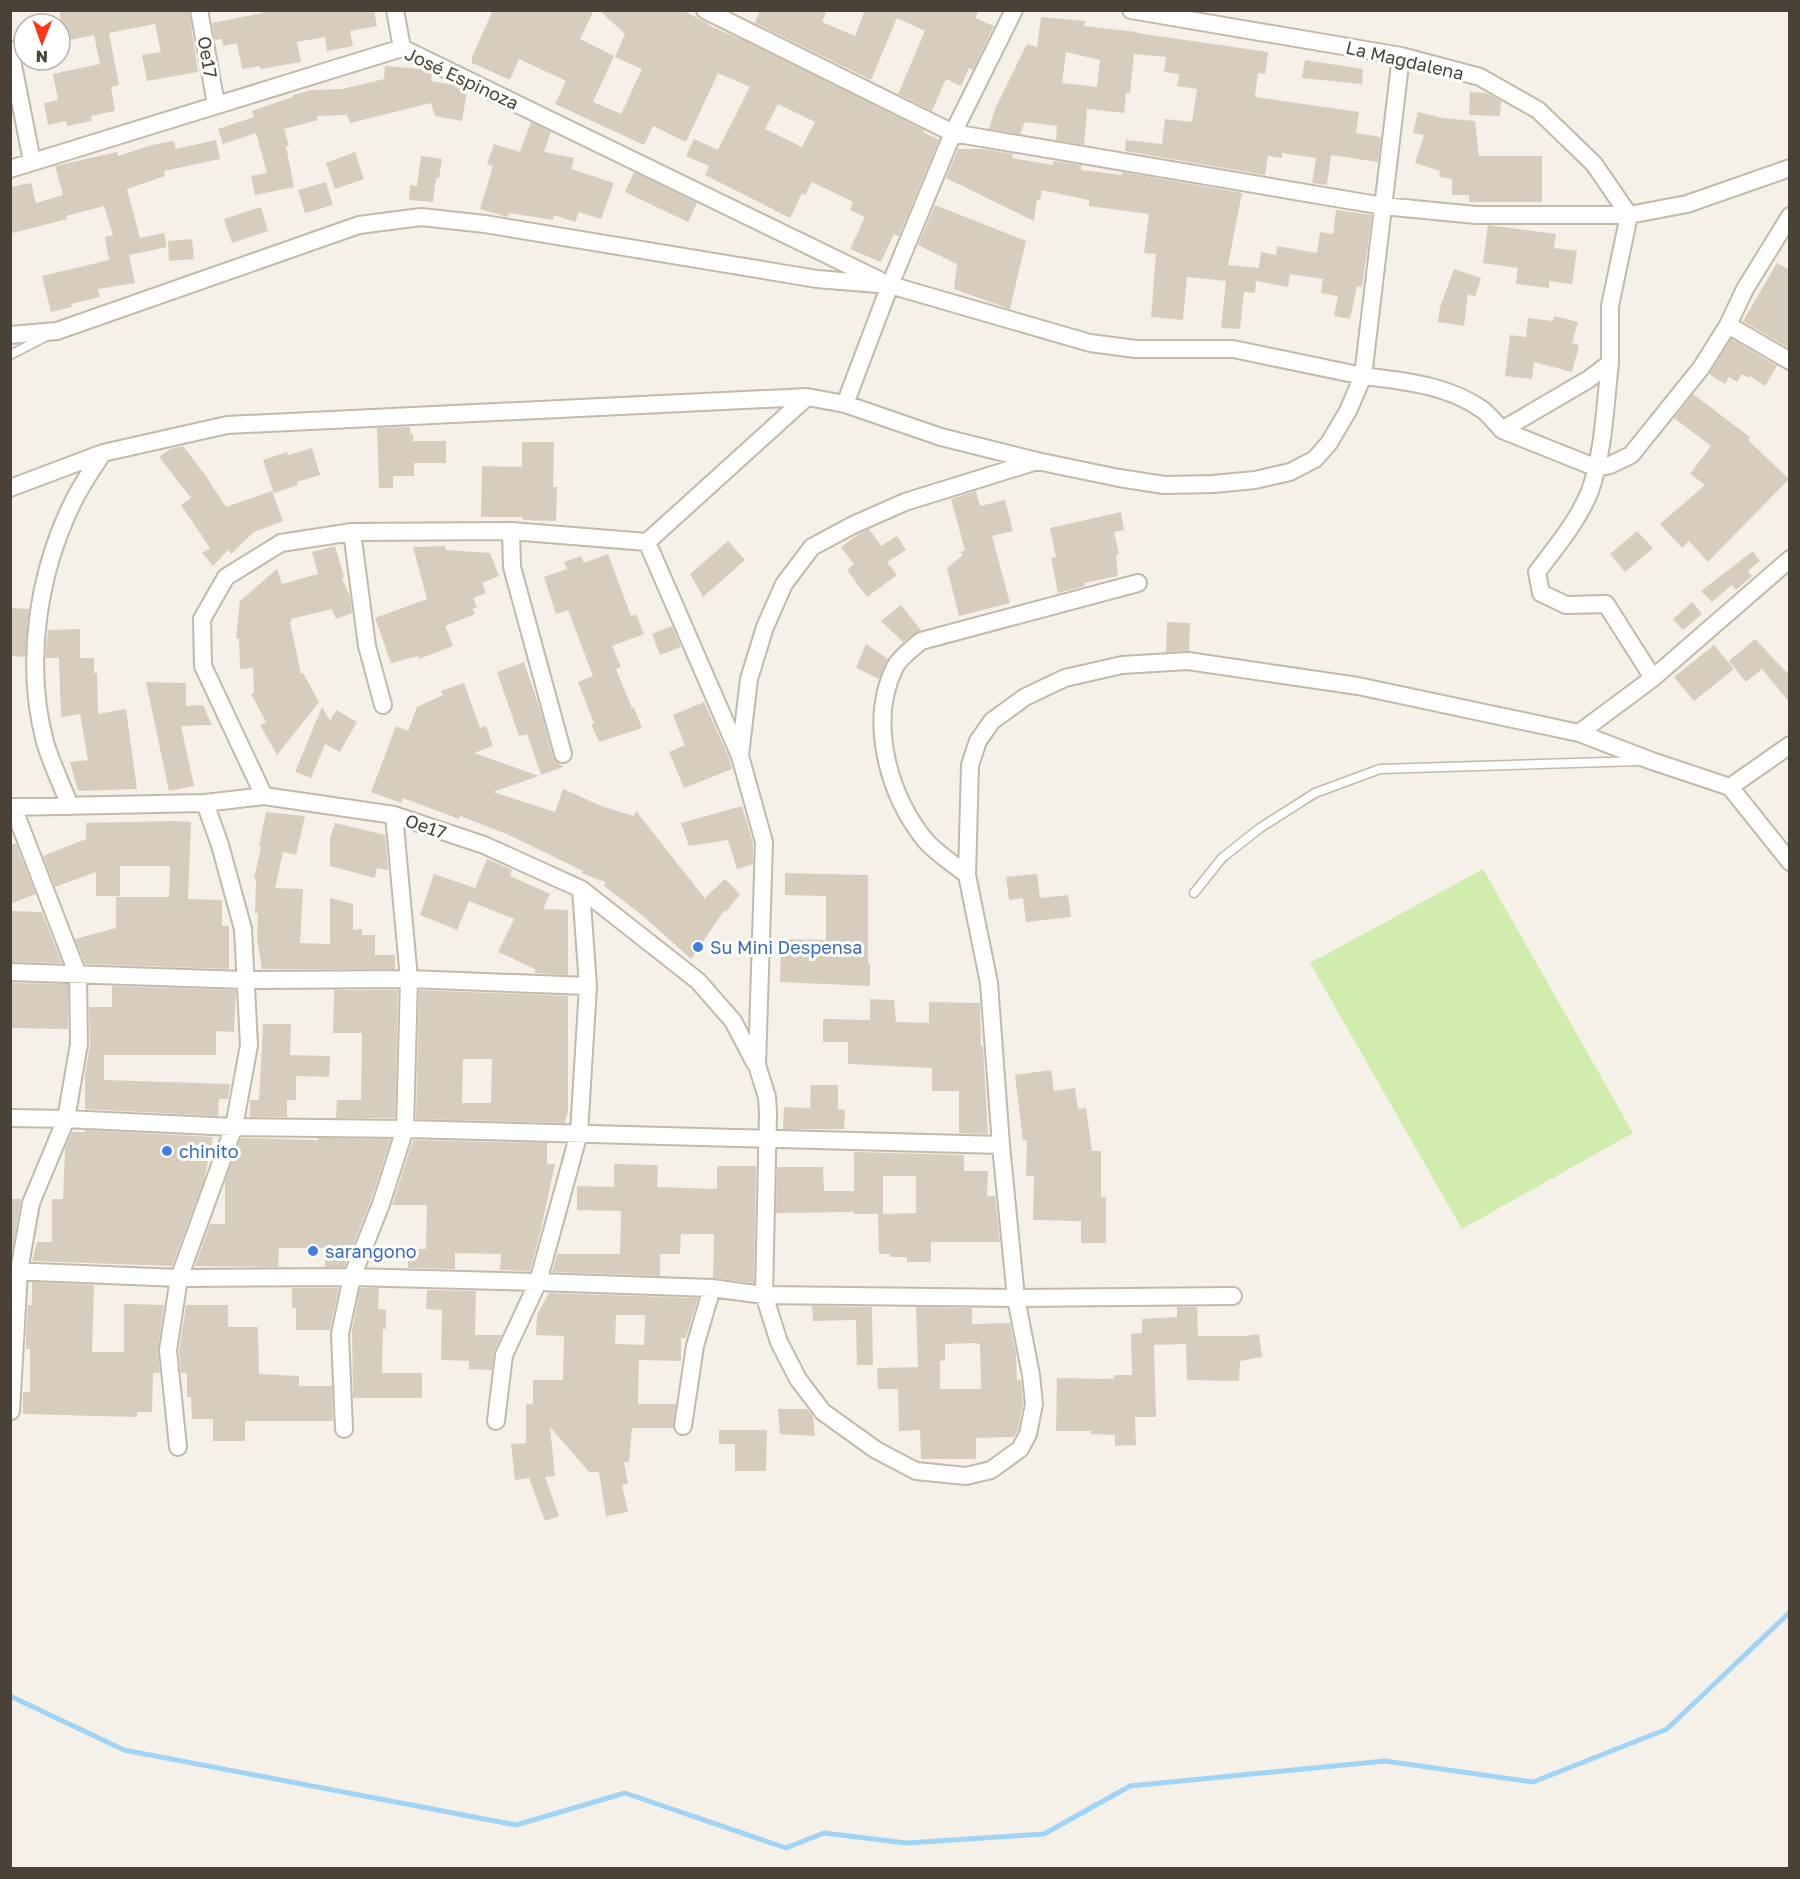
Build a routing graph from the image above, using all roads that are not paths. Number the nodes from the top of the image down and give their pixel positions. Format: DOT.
graph roads {
  1 [pos="199,10"];
  2 [pos="395,10"];
  3 [pos="705,10"];
  4 [pos="1014,10"];
  5 [pos="1131,10"];
  6 [pos="402,48"];
  7 [pos="10,51"];
  8 [pos="1401,56"];
  9 [pos="216,104"];
  10 [pos="952,133"];
  11 [pos="32,161"];
  12 [pos="1790,168"];
  13 [pos="10,169"];
  14 [pos="1383,206"];
  15 [pos="1629,215"];
  16 [pos="1790,216"];
  17 [pos="890,285"];
  18 [pos="1728,325"];
  19 [pos="57,331"];
  20 [pos="10,335"];
  21 [pos="10,355"];
  22 [pos="1790,361"];
  23 [pos="1610,363"];
  24 [pos="1363,376"];
  25 [pos="807,398"];
  26 [pos="845,404"];
  27 [pos="1502,430"];
  28 [pos="103,453"];
  29 [pos="1037,461"];
  30 [pos="1597,468"];
  31 [pos="10,488"];
  32 [pos="511,531"];
  33 [pos="352,532"];
  34 [pos="647,542"];
  35 [pos="1790,559"];
  36 [pos="1138,583"];
  37 [pos="1653,678"];
  38 [pos="383,705"];
  39 [pos="1579,733"];
  40 [pos="1790,745"];
  41 [pos="564,754"];
  42 [pos="740,756"];
  43 [pos="1652,761"];
  44 [pos="1730,787"];
  45 [pos="264,796"];
  46 [pos="204,803"];
  47 [pos="70,806"];
  48 [pos="12,807"];
  49 [pos="394,815"];
  50 [pos="1790,862"];
  51 [pos="967,875"];
  52 [pos="581,889"];
  53 [pos="1194,893"];
  54 [pos="10,972"];
  55 [pos="78,975"];
  56 [pos="409,979"];
  57 [pos="245,980"];
  58 [pos="588,986"];
  59 [pos="757,1065"];
  60 [pos="10,1118"];
  61 [pos="66,1119"];
  62 [pos="234,1127"];
  63 [pos="405,1129"];
  64 [pos="579,1134"];
  65 [pos="769,1139"];
  66 [pos="1001,1145"];
  67 [pos="15,1271"];
  68 [pos="352,1277"];
  69 [pos="179,1278"];
  70 [pos="538,1282"];
  71 [pos="712,1288"];
  72 [pos="764,1295"];
  73 [pos="1233,1296"];
  74 [pos="1016,1298"];
  75 [pos="10,1411"];
  76 [pos="496,1421"];
  77 [pos="682,1426"];
  78 [pos="344,1429"];
  79 [pos="178,1448"];
  1 -- 9 [label="street, Oe17"];
  2 -- 6 [label="street"];
  3 -- 10 [label="street"];
  4 -- 10 [label="street"];
  5 -- 8 [label="street, La Magdalena"];
  6 -- 9 [label="street, José Espinoza"];
  6 -- 17 [label="street, José Espinoza"];
  7 -- 11 [label="street"];
  8 -- 14 [label="street"];
  8 -- 15 [label="street, La Magdalena"];
  9 -- 11 [label="street, José Espinoza"];
  10 -- 14 [label="street"];
  10 -- 17 [label="street"];
  11 -- 13 [label="street, José Espinoza"];
  12 -- 15 [label="street"];
  14 -- 15 [label="street"];
  14 -- 24 [label="street"];
  15 -- 23 [label="street"];
  16 -- 18 [label="street"];
  17 -- 19 [label="street"];
  17 -- 24 [label="street"];
  17 -- 26 [label="street"];
  18 -- 22 [label="street"];
  18 -- 30 [label="street"];
  19 -- 20 [label="street"];
  19 -- 21 [label="lane"];
  23 -- 27 [label="street"];
  23 -- 30 [label="street"];
  24 -- 27 [label="street"];
  24 -- 29 [label="street"];
  25 -- 26 [label="street"];
  25 -- 28 [label="street"];
  25 -- 34 [label="street"];
  26 -- 29 [label="street"];
  27 -- 30 [label="street"];
  28 -- 31 [label="street"];
  28 -- 47 [label="street"];
  29 -- 42 [label="street"];
  30 -- 37 [label="street"];
  32 -- 33 [label="street"];
  32 -- 34 [label="street"];
  32 -- 41 [label="street"];
  33 -- 38 [label="street"];
  33 -- 45 [label="street"];
  34 -- 42 [label="street"];
  35 -- 37 [label="street"];
  36 -- 51 [label="street"];
  37 -- 39 [label="street"];
  39 -- 43 [label="street"];
  39 -- 51 [label="street"];
  40 -- 44 [label="street"];
  42 -- 59 [label="street"];
  43 -- 44 [label="street"];
  43 -- 53 [label="lane"];
  44 -- 50 [label="street"];
  45 -- 46 [label="street, Oe17"];
  45 -- 49 [label="street, Oe17"];
  46 -- 47 [label="street, Oe17"];
  46 -- 57 [label="street"];
  47 -- 48 [label="street, Oe17"];
  48 -- 55 [label="street"];
  49 -- 52 [label="street, Oe17"];
  49 -- 56 [label="street"];
  51 -- 66 [label="street"];
  52 -- 58 [label="street"];
  52 -- 59 [label="street, Oe17"];
  54 -- 55 [label="street"];
  55 -- 57 [label="street"];
  55 -- 61 [label="street"];
  56 -- 57 [label="street"];
  56 -- 58 [label="street"];
  56 -- 63 [label="street"];
  57 -- 62 [label="street"];
  58 -- 64 [label="street"];
  59 -- 65 [label="street"];
  60 -- 61 [label="street"];
  61 -- 62 [label="street"];
  61 -- 67 [label="street"];
  62 -- 63 [label="street"];
  62 -- 69 [label="street"];
  63 -- 64 [label="street"];
  63 -- 68 [label="street"];
  64 -- 65 [label="street"];
  64 -- 70 [label="street"];
  65 -- 66 [label="street"];
  65 -- 72 [label="street"];
  66 -- 74 [label="street"];
  67 -- 69 [label="street"];
  67 -- 75 [label="street"];
  68 -- 69 [label="street"];
  68 -- 70 [label="street"];
  68 -- 78 [label="street"];
  69 -- 79 [label="street"];
  70 -- 71 [label="street"];
  70 -- 76 [label="street"];
  71 -- 72 [label="street"];
  71 -- 77 [label="street"];
  72 -- 74 [label="street"];
  72 -- 74 [label="street"];
  73 -- 74 [label="street"];
}
